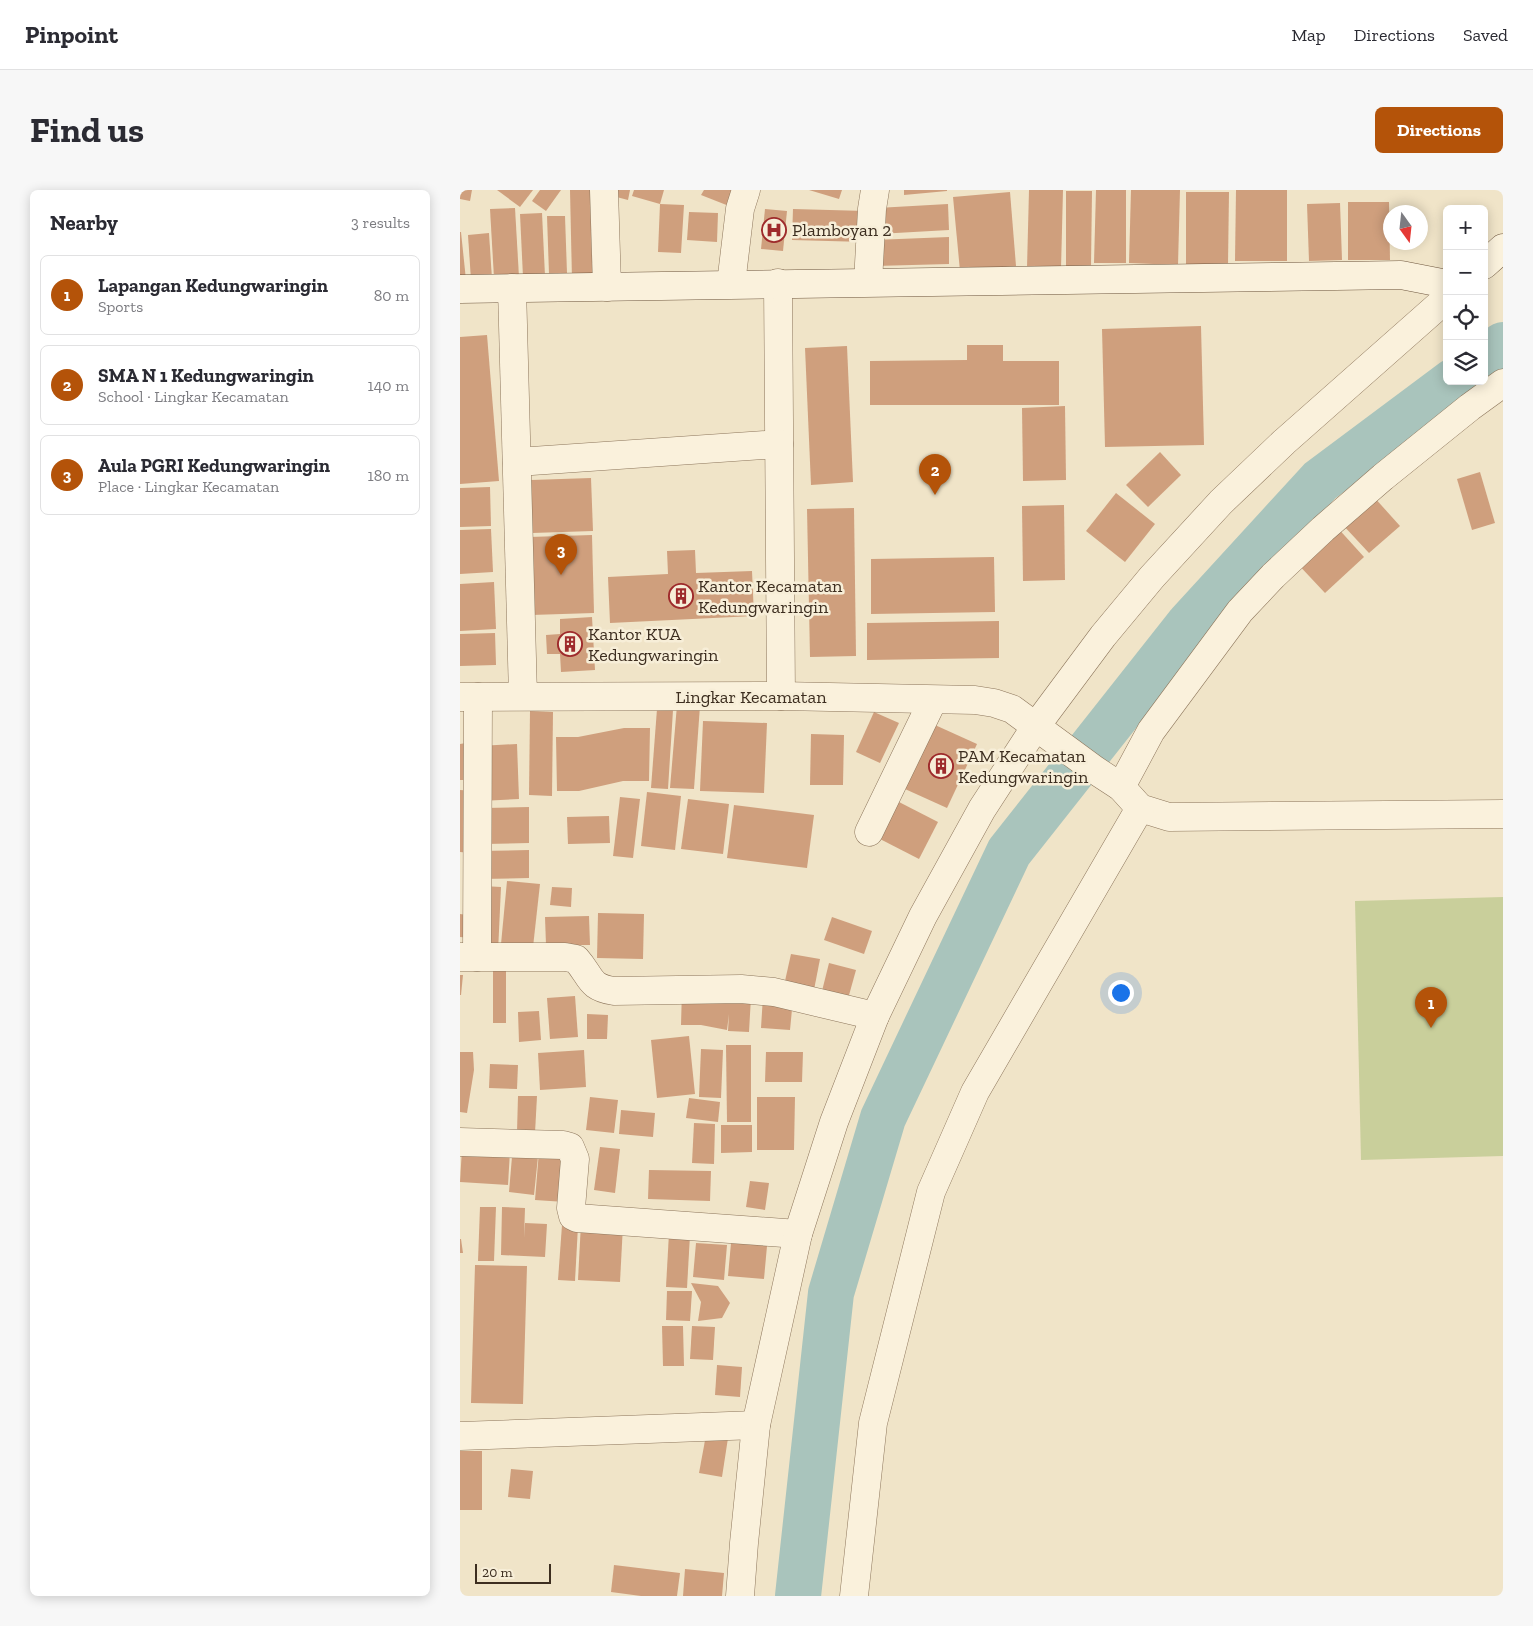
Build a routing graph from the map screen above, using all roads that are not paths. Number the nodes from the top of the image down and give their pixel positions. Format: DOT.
graph roads {
  1 [pos="604,190"];
  2 [pos="746,190"];
  3 [pos="875,190"];
  4 [pos="1503,248"];
  5 [pos="1488,261"];
  6 [pos="868,282"];
  7 [pos="778,283"];
  8 [pos="1443,283"];
  9 [pos="731,284"];
  10 [pos="606,287"];
  11 [pos="512,288"];
  12 [pos="460,289"];
  13 [pos="1443,302"];
  14 [pos="1503,383"];
  15 [pos="780,444"];
  16 [pos="517,462"];
  17 [pos="523,696"];
  18 [pos="781,696"];
  19 [pos="469,697"];
  20 [pos="933,700"];
  21 [pos="1045,733"];
  22 [pos="1121,786"];
  23 [pos="1140,808"];
  24 [pos="1503,814"];
  25 [pos="870,832"];
  26 [pos="469,957"];
  27 [pos="875,1016"];
  28 [pos="460,1142"];
  29 [pos="798,1234"];
  30 [pos="756,1425"];
  31 [pos="460,1436"];
  32 [pos="740,1596"];
  33 [pos="854,1596"];
  1 -- 10 [label="street"];
  2 -- 9 [label="street"];
  3 -- 6 [label="street"];
  4 -- 5 [label="street"];
  6 -- 7 [label="street"];
  6 -- 8 [label="street"];
  7 -- 9 [label="street"];
  7 -- 15 [label="street"];
  9 -- 10 [label="street"];
  10 -- 11 [label="street"];
  11 -- 12 [label="street"];
  11 -- 16 [label="street"];
  13 -- 21 [label="street"];
  14 -- 22 [label="street"];
  15 -- 16 [label="street"];
  15 -- 18 [label="street"];
  16 -- 17 [label="street"];
  17 -- 18 [label="street, Lingkar Kecamatan"];
  17 -- 19 [label="street, Lingkar Kecamatan"];
  18 -- 20 [label="street, Lingkar Kecamatan"];
  19 -- 26 [label="street"];
  20 -- 21 [label="street, Lingkar Kecamatan"];
  20 -- 25 [label="street"];
  21 -- 22 [label="street, Lingkar Kecamatan"];
  21 -- 27 [label="street"];
  22 -- 23 [label="street, Lingkar Kecamatan"];
  23 -- 24 [label="street"];
  23 -- 33 [label="street"];
  26 -- 27 [label="street"];
  27 -- 29 [label="street"];
  28 -- 29 [label="street"];
  29 -- 30 [label="street"];
  30 -- 31 [label="street"];
  30 -- 32 [label="street"];
}
